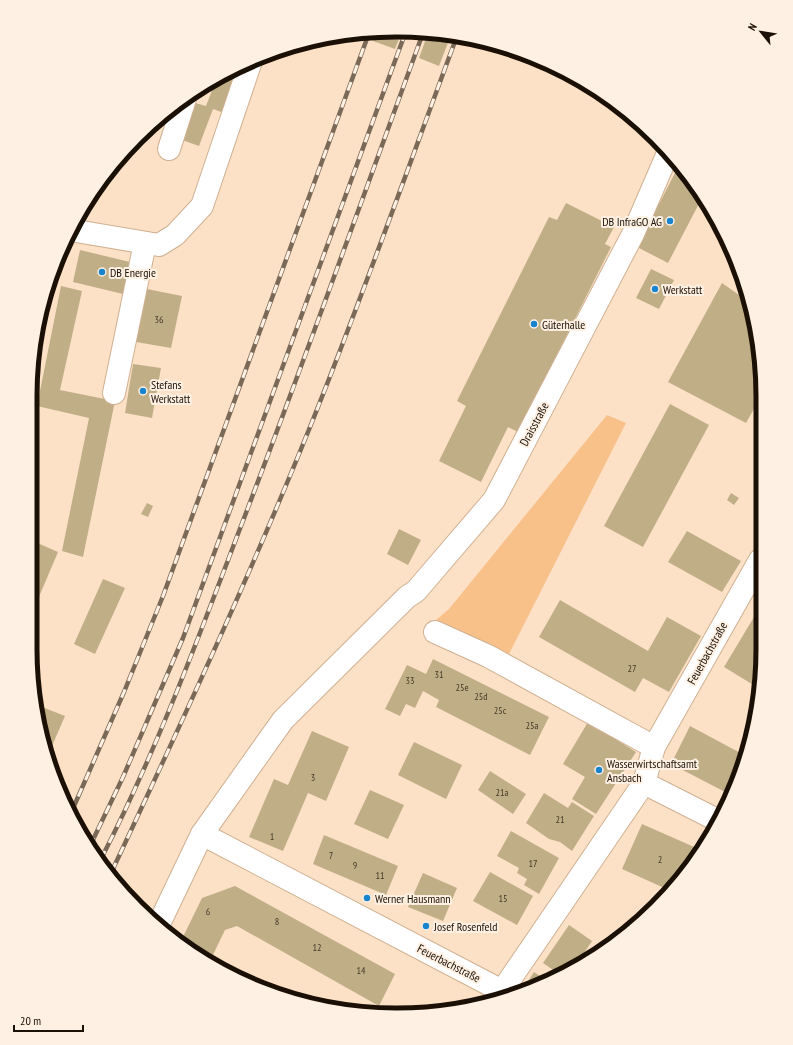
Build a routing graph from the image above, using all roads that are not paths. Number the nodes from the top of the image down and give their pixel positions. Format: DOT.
graph roads {
  1 [pos="249,69"];
  2 [pos="182,108"];
  3 [pos="169,149"];
  4 [pos="666,158"];
  5 [pos="77,231"];
  6 [pos="145,243"];
  7 [pos="114,393"];
  8 [pos="756,567"];
  9 [pos="435,632"];
  10 [pos="654,746"];
  11 [pos="644,784"];
  12 [pos="713,818"];
  13 [pos="202,834"];
  14 [pos="161,920"];
  1 -- 6 [label="street"];
  2 -- 3 [label="street"];
  4 -- 13 [label="street, Draisstraße"];
  5 -- 6 [label="street"];
  6 -- 7 [label="street"];
  8 -- 10 [label="street, Feuerbachstraße"];
  9 -- 10 [label="street"];
  10 -- 11 [label="street, Feuerbachstraße"];
  11 -- 12 [label="street"];
  11 -- 13 [label="street, Feuerbachstraße"];
  13 -- 14 [label="street"];
}
